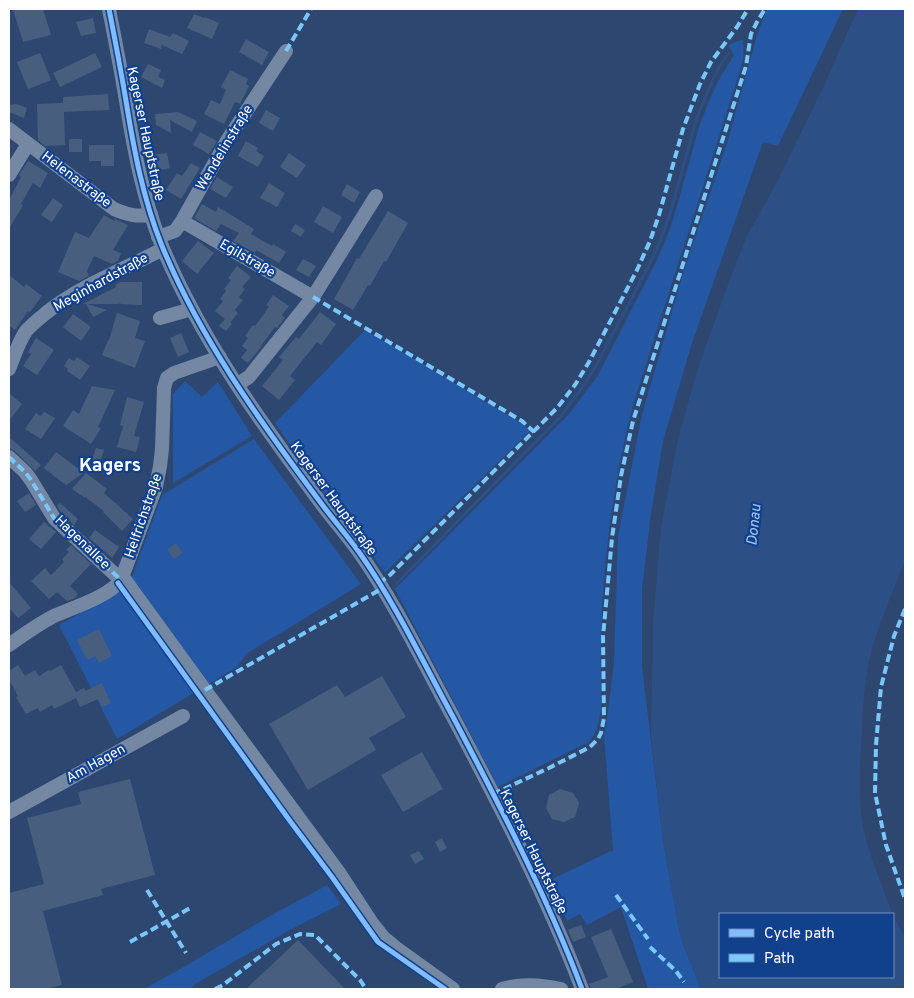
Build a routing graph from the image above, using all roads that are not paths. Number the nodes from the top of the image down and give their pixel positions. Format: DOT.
graph roads {
  1 [pos="109,9"];
  2 [pos="286,51"];
  3 [pos="9,129"];
  4 [pos="28,144"];
  5 [pos="9,176"];
  6 [pos="376,196"];
  7 [pos="150,214"];
  8 [pos="182,221"];
  9 [pos="161,243"];
  10 [pos="313,297"];
  11 [pos="192,309"];
  12 [pos="160,318"];
  13 [pos="220,357"];
  14 [pos="9,369"];
  15 [pos="238,384"];
  16 [pos="9,457"];
  17 [pos="122,578"];
  18 [pos="9,645"];
  19 [pos="183,716"];
  20 [pos="9,812"];
  21 [pos="581,987"];
  22 [pos="453,989"];
  23 [pos="502,989"];
  24 [pos="561,989"];
  25 [pos="567,989"];
  1 -- 7 [label="street, Kagerser Hauptstraße"];
  2 -- 8 [label="street, Wendelinstraße"];
  3 -- 4 [label="street, Helenastraße"];
  4 -- 5 [label="street"];
  4 -- 7 [label="street, Helenastraße"];
  6 -- 10 [label="street"];
  7 -- 9 [label="street, Kagerser Hauptstraße"];
  8 -- 9 [label="street, Wendelinstraße"];
  8 -- 10 [label="street, Egilstraße"];
  9 -- 11 [label="street, Kagerser Hauptstraße"];
  9 -- 14 [label="street, Meginhardstraße"];
  10 -- 15 [label="street"];
  11 -- 12 [label="street"];
  11 -- 13 [label="street, Kagerser Hauptstraße"];
  13 -- 15 [label="street, Kagerser Hauptstraße"];
  13 -- 17 [label="street, Helfrichstraße"];
  15 -- 21 [label="street, Kagerser Hauptstraße"];
  16 -- 17 [label="street, Hagenallee"];
  17 -- 18 [label="street"];
  17 -- 22 [label="street, Hagenallee"];
  19 -- 20 [label="street, Am Hagen"];
  21 -- 25 [label="street, Kagerser Hauptstraße"];
  23 -- 24 [label="street"];
}
